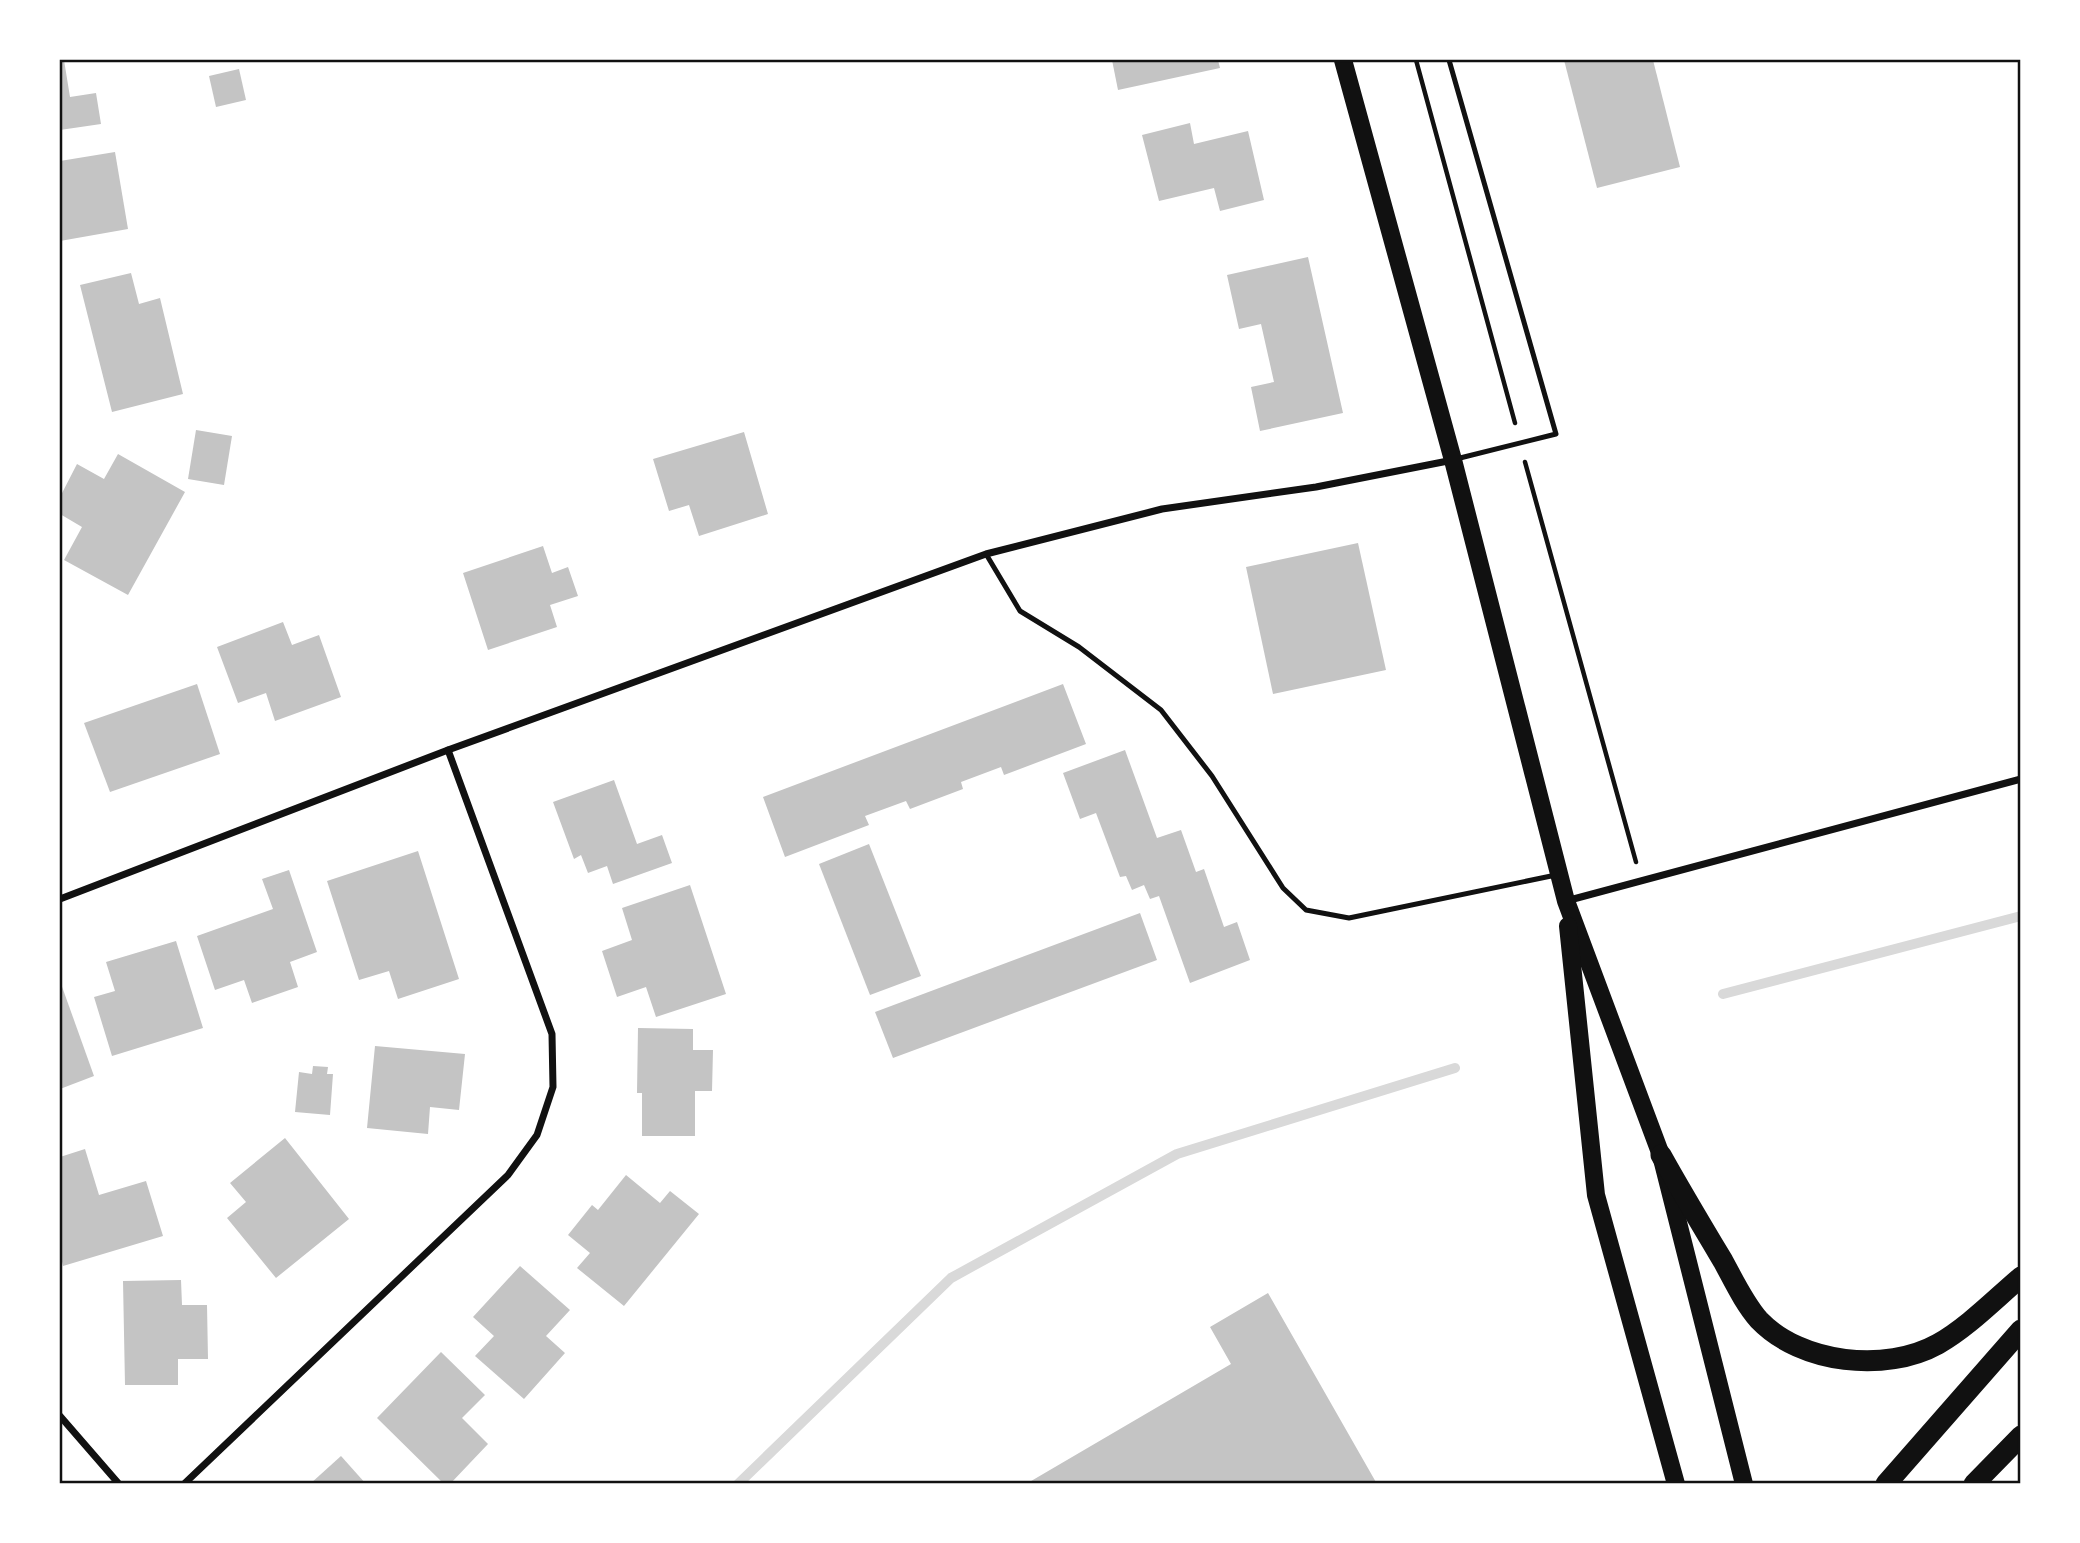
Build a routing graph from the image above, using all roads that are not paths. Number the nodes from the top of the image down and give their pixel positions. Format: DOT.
graph roads {
  1 [pos="1343,60"];
  2 [pos="1450,60"];
  3 [pos="1453,460"];
  4 [pos="986,554"];
  5 [pos="448,750"];
  6 [pos="2021,779"];
  7 [pos="1559,874"];
  8 [pos="60,899"];
  9 [pos="1566,901"];
  10 [pos="1661,1156"];
  11 [pos="2021,1277"];
  12 [pos="2021,1330"];
  13 [pos="60,1416"];
  14 [pos="2021,1436"];
  15 [pos="119,1483"];
  16 [pos="184,1483"];
  17 [pos="1676,1483"];
  18 [pos="1744,1483"];
  19 [pos="1885,1483"];
  20 [pos="1974,1483"];
  1 -- 3 [label="main road"];
  2 -- 3 [label="lane"];
  3 -- 4 [label="street"];
  3 -- 7 [label="main road"];
  4 -- 5 [label="street"];
  4 -- 7 [label="lane"];
  5 -- 8 [label="street"];
  5 -- 16 [label="street"];
  6 -- 9 [label="street"];
  7 -- 9 [label="main road"];
  9 -- 10 [label="main road"];
  9 -- 17 [label="main road"];
  10 -- 11 [label="highway"];
  10 -- 18 [label="main road"];
  12 -- 19 [label="highway"];
  13 -- 15 [label="street"];
  14 -- 20 [label="highway"];
}
